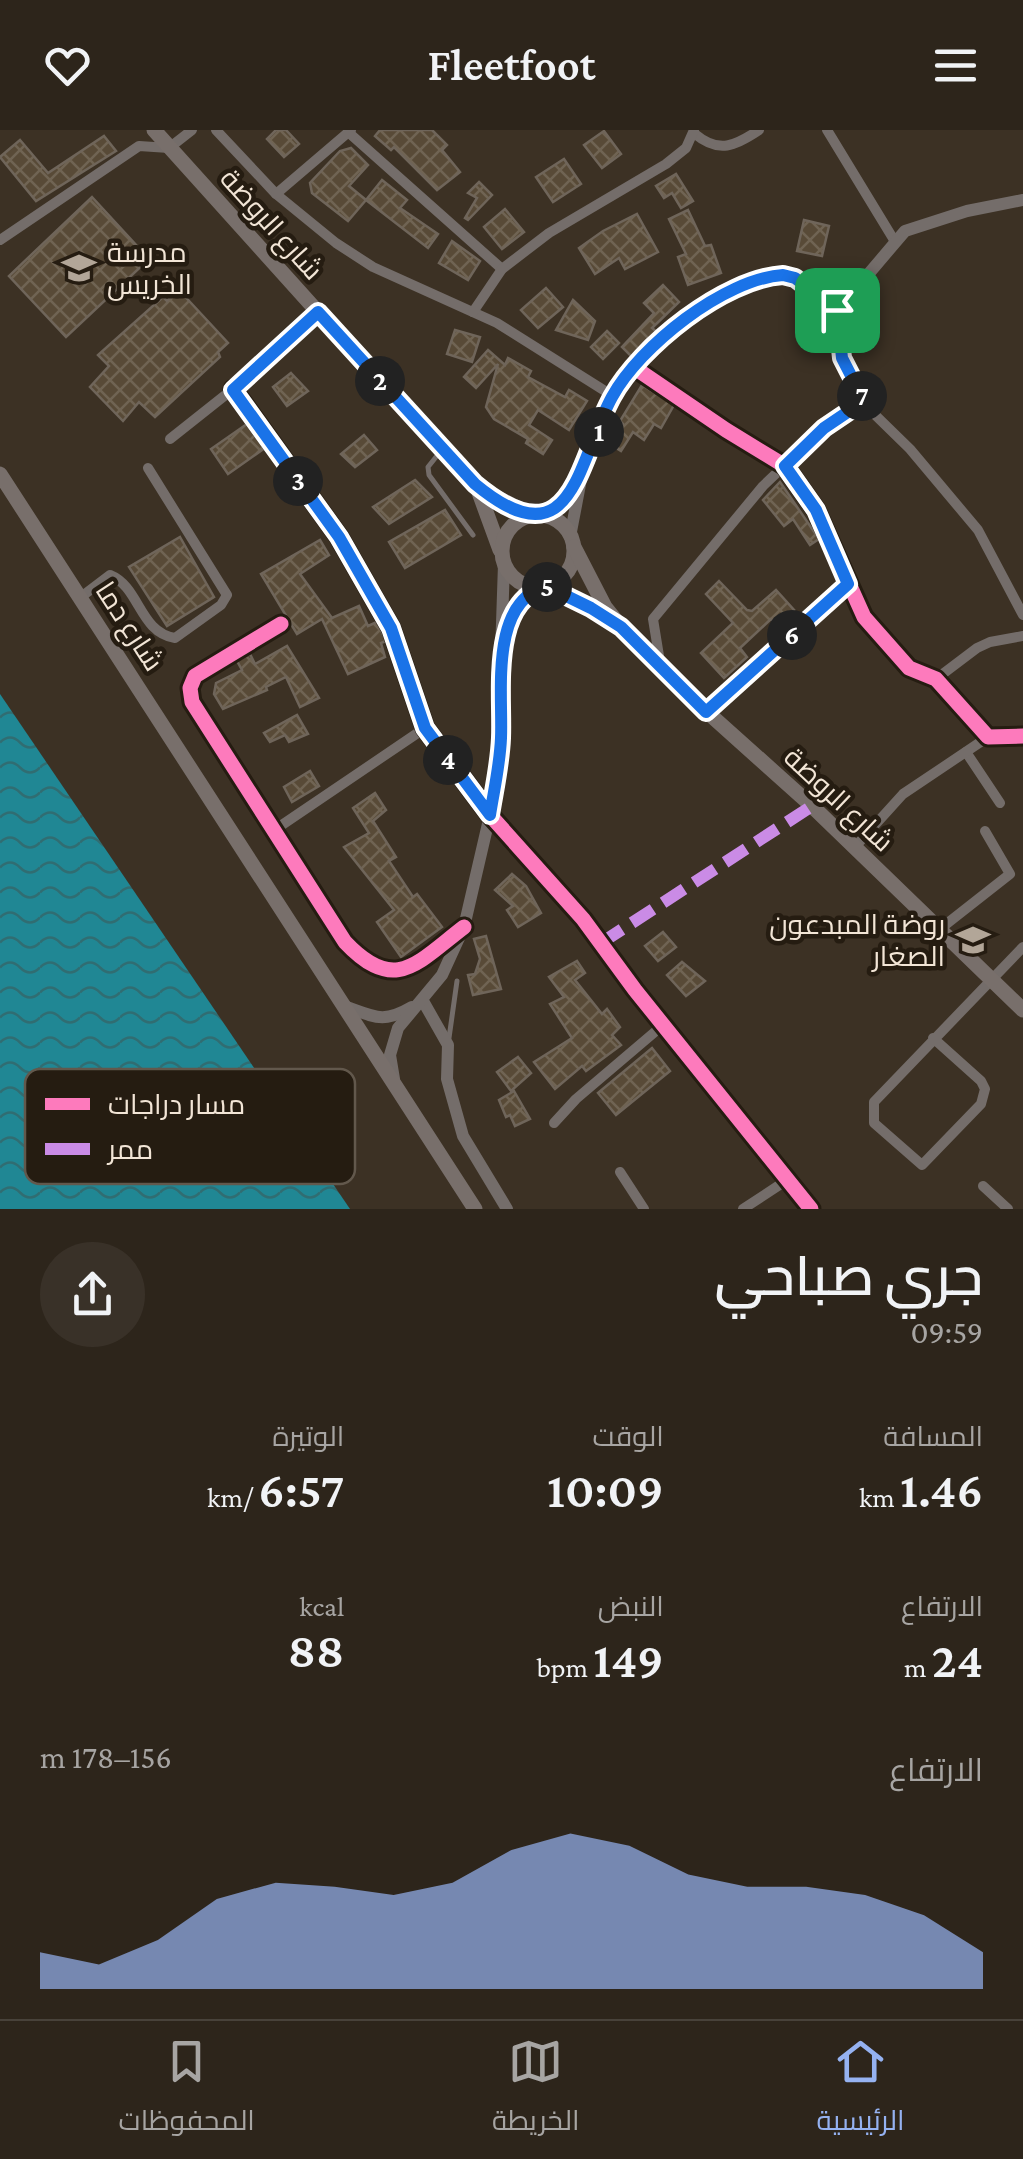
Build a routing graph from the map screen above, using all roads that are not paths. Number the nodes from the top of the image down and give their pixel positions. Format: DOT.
graph roads {
  1 [pos="154,130"];
  2 [pos="192,130"];
  3 [pos="216,130"];
  4 [pos="758,130"];
  5 [pos="828,130"];
  6 [pos="350,131"];
  7 [pos="694,132"];
  8 [pos="169,148"];
  9 [pos="276,194"];
  10 [pos="1023,200"];
  11 [pos="0,240"];
  12 [pos="894,240"];
  13 [pos="502,269"];
  14 [pos="837,310"];
  15 [pos="318,312"];
  16 [pos="473,312"];
  17 [pos="635,368"];
  18 [pos="233,390"];
  19 [pos="612,396"];
  20 [pos="864,401"];
  21 [pos="170,439"];
  22 [pos="442,450"];
  23 [pos="785,466"];
  24 [pos="148,468"];
  25 [pos="0,474"];
  26 [pos="582,474"];
  27 [pos="475,484"];
  28 [pos="536,516"];
  29 [pos="473,535"];
  30 [pos="572,542"];
  31 [pos="503,559"];
  32 [pos="848,584"];
  33 [pos="543,587"];
  34 [pos="82,597"];
  35 [pos="1023,615"];
  36 [pos="281,624"];
  37 [pos="621,627"];
  38 [pos="1023,636"];
  39 [pos="501,653"];
  40 [pos="661,667"];
  41 [pos="936,680"];
  42 [pos="706,712"];
  43 [pos="425,728"];
  44 [pos="1023,736"];
  45 [pos="988,737"];
  46 [pos="966,752"];
  47 [pos="1000,803"];
  48 [pos="490,815"];
  49 [pos="273,831"];
  50 [pos="985,831"];
  51 [pos="855,847"];
  52 [pos="464,927"];
  53 [pos="940,929"];
  54 [pos="1023,948"];
  55 [pos="990,980"];
  56 [pos="457,981"];
  57 [pos="423,1001"];
  58 [pos="344,1006"];
  59 [pos="1023,1010"];
  60 [pos="663,1025"];
  61 [pos="933,1038"];
  62 [pos="448,1045"];
  63 [pos="394,1082"];
  64 [pos="554,1123"];
  65 [pos="620,1172"];
  66 [pos="787,1180"];
  67 [pos="983,1186"];
  68 [pos="475,1209"];
  69 [pos="507,1209"];
  70 [pos="644,1209"];
  71 [pos="743,1209"];
  72 [pos="810,1209"];
  73 [pos="1008,1209"];
  1 -- 8 [label="main road, شارع الروضة"];
  2 -- 8 [label="street"];
  3 -- 9 [label="street"];
  4 -- 7 [label="street"];
  5 -- 12 [label="street"];
  6 -- 9 [label="street"];
  6 -- 13 [label="street"];
  7 -- 13 [label="street"];
  8 -- 11 [label="street"];
  8 -- 15 [label="main road, شارع الروضة"];
  9 -- 16 [label="street"];
  10 -- 12 [label="street"];
  12 -- 14 [label="street"];
  13 -- 16 [label="street"];
  14 -- 17 [label="street"];
  14 -- 20 [label="street"];
  15 -- 18 [label="street"];
  15 -- 22 [label="main road, شارع الروضة"];
  16 -- 19 [label="street"];
  17 -- 19 [label="street"];
  17 -- 23 [label="street"];
  18 -- 21 [label="street"];
  18 -- 43 [label="street"];
  19 -- 26 [label="street"];
  20 -- 23 [label="street"];
  20 -- 35 [label="street"];
  22 -- 27 [label="main road, شارع الروضة"];
  22 -- 29 [label="lane"];
  23 -- 32 [label="street"];
  23 -- 40 [label="street"];
  24 -- 34 [label="street"];
  25 -- 34 [label="main road, شارع دما"];
  26 -- 28 [label="street"];
  26 -- 30 [label="street"];
  27 -- 28 [label="main road, شارع الروضة"];
  27 -- 31 [label="main road, شارع الروضة"];
  28 -- 30 [label="main road"];
  28 -- 31 [label="main road"];
  30 -- 33 [label="main road"];
  30 -- 37 [label="main road, شارع الروضة"];
  31 -- 33 [label="main road"];
  31 -- 39 [label="street"];
  32 -- 41 [label="street"];
  32 -- 42 [label="street"];
  33 -- 37 [label="main road, شارع الروضة"];
  33 -- 39 [label="street"];
  34 -- 58 [label="main road, شارع دما"];
  36 -- 49 [label="street"];
  37 -- 40 [label="main road, شارع الروضة"];
  38 -- 41 [label="street"];
  39 -- 48 [label="street"];
  40 -- 42 [label="main road, شارع الروضة"];
  41 -- 45 [label="street"];
  42 -- 51 [label="main road, شارع الروضة"];
  43 -- 48 [label="street"];
  43 -- 49 [label="street"];
  44 -- 45 [label="street"];
  45 -- 46 [label="street"];
  46 -- 47 [label="street"];
  46 -- 51 [label="street"];
  48 -- 52 [label="street"];
  48 -- 60 [label="street"];
  49 -- 52 [label="street"];
  50 -- 53 [label="street"];
  51 -- 53 [label="main road, شارع الروضة"];
  52 -- 57 [label="street"];
  53 -- 55 [label="main road, شارع الروضة"];
  54 -- 55 [label="street"];
  55 -- 59 [label="main road, شارع الروضة"];
  55 -- 61 [label="street"];
  56 -- 62 [label="lane"];
  57 -- 58 [label="street"];
  57 -- 62 [label="street"];
  57 -- 63 [label="street"];
  58 -- 63 [label="main road, شارع دما"];
  60 -- 64 [label="street"];
  60 -- 66 [label="street"];
  61 -- 61 [label="street"];
  62 -- 69 [label="street"];
  63 -- 68 [label="main road, شارع دما"];
  65 -- 70 [label="street"];
  66 -- 71 [label="street"];
  66 -- 72 [label="street"];
  67 -- 73 [label="street"];
}
